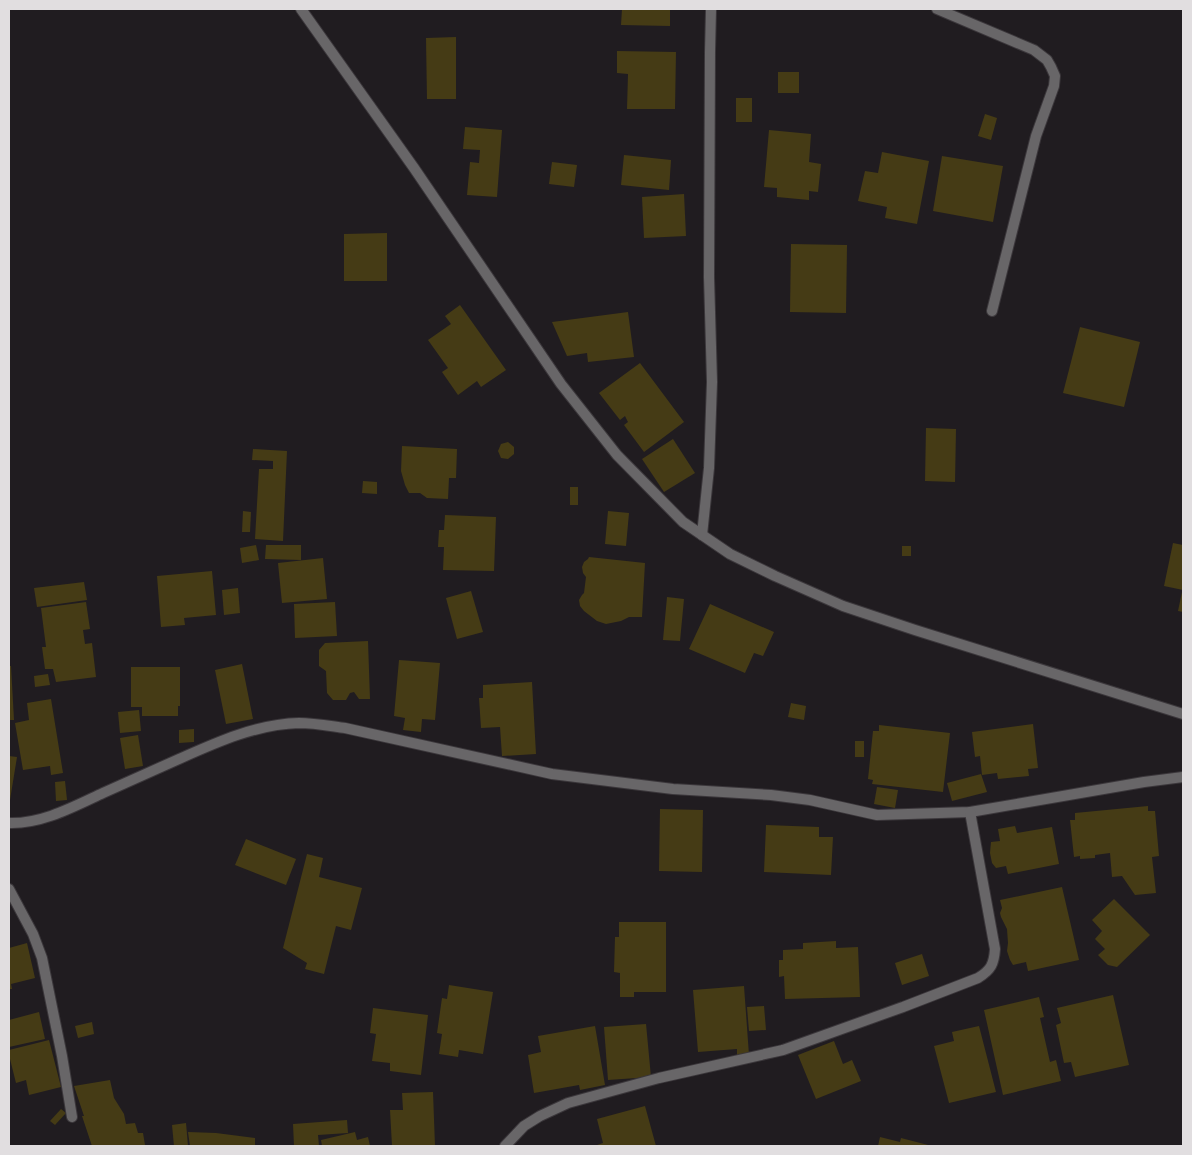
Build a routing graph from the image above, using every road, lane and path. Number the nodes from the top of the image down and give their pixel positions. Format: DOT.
graph roads {
  1 [pos="301,9"];
  2 [pos="711,9"];
  3 [pos="937,9"];
  4 [pos="992,311"];
  5 [pos="702,535"];
  6 [pos="1183,714"];
  7 [pos="1183,776"];
  8 [pos="970,812"];
  9 [pos="9,823"];
  10 [pos="9,889"];
  11 [pos="72,1117"];
  12 [pos="505,1146"];
  1 -- 5 [label="street"];
  2 -- 5 [label="street"];
  3 -- 4 [label="street"];
  5 -- 6 [label="street"];
  7 -- 8 [label="street"];
  8 -- 9 [label="street"];
  8 -- 12 [label="street"];
  10 -- 11 [label="street"];
}
